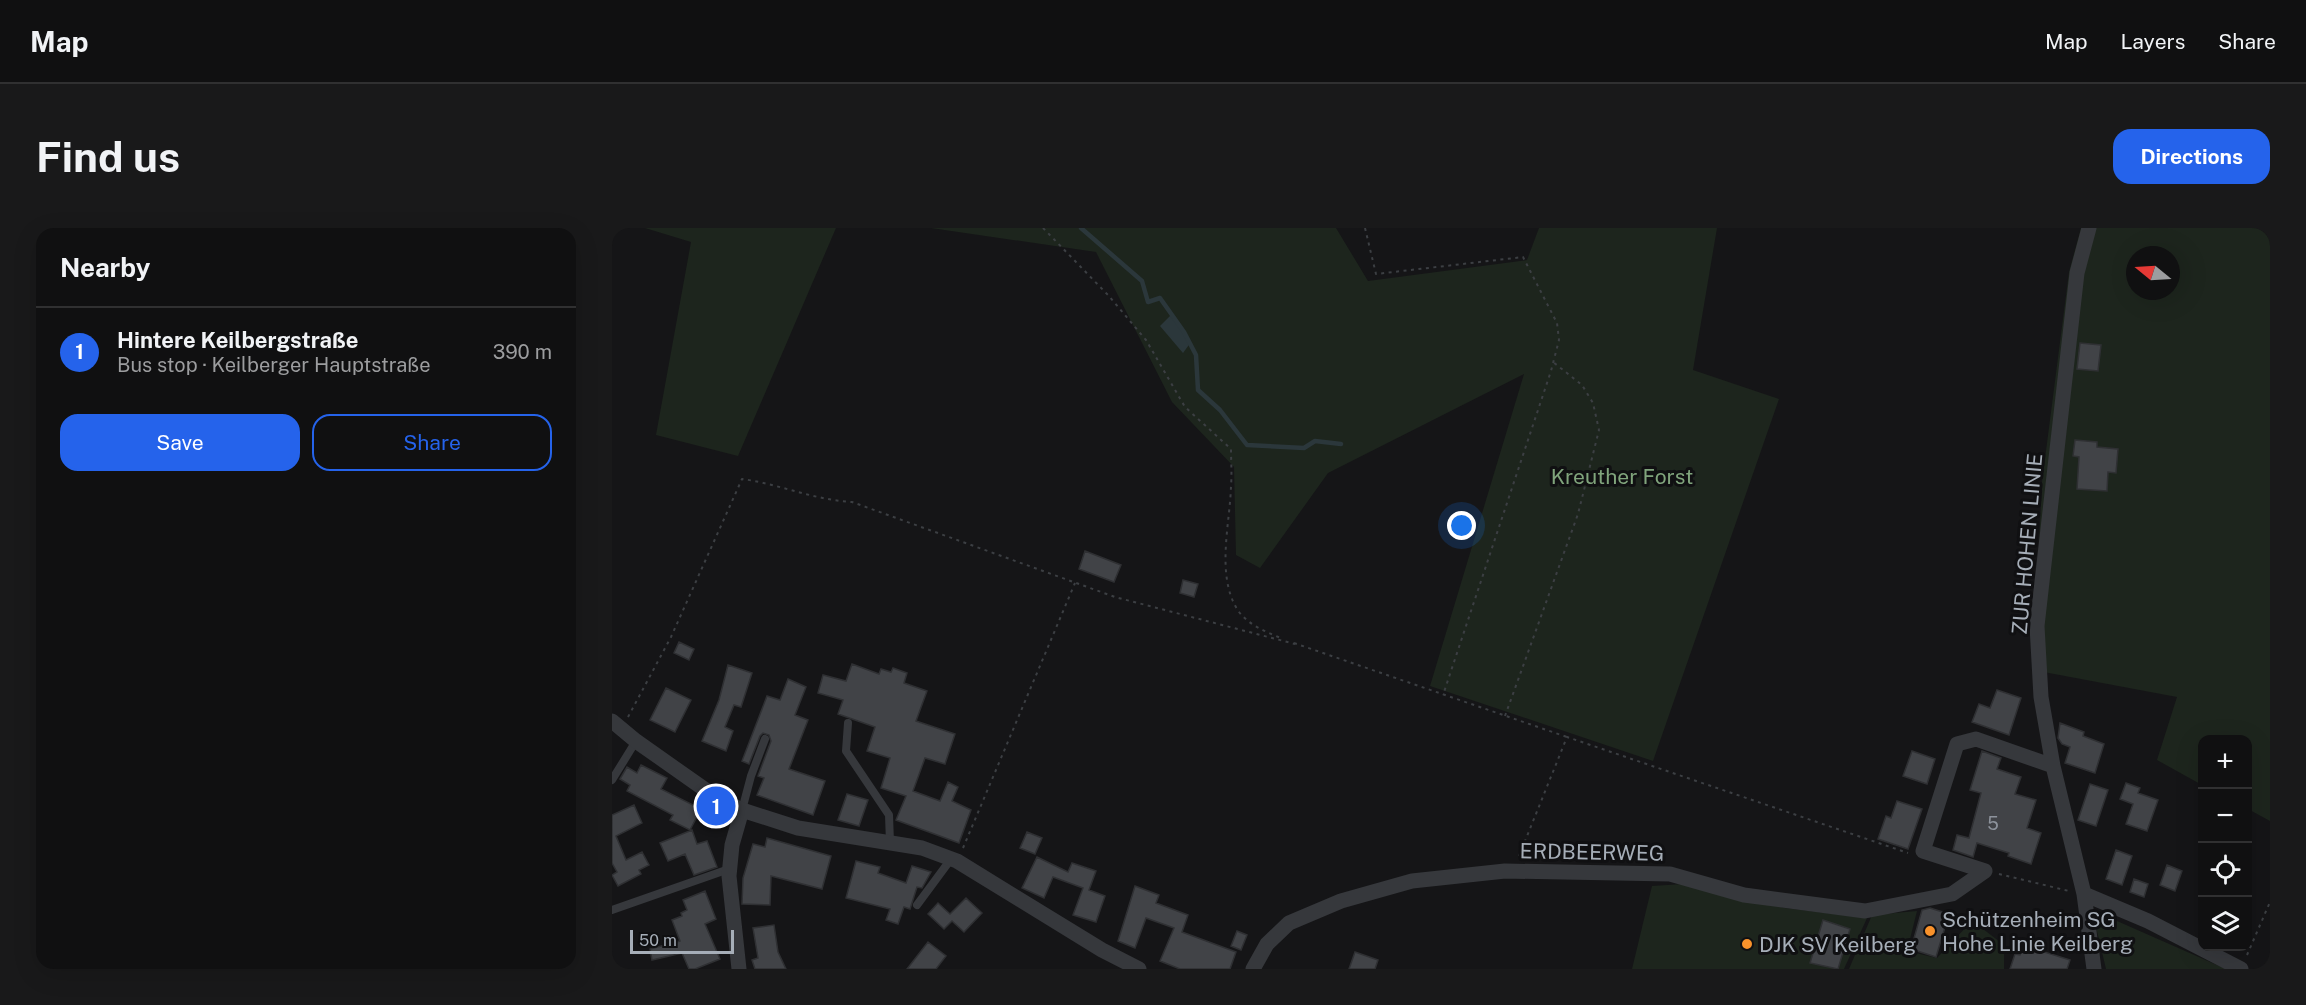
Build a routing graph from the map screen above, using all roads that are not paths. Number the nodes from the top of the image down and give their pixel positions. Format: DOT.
graph roads {
  1 [pos="2089,228"];
  2 [pos="848,723"];
  3 [pos="617,725"];
  4 [pos="765,740"];
  5 [pos="636,741"];
  6 [pos="2054,766"];
  7 [pos="612,780"];
  8 [pos="742,810"];
  9 [pos="890,843"];
  10 [pos="954,860"];
  11 [pos="731,868"];
  12 [pos="2084,894"];
  13 [pos="917,905"];
  14 [pos="612,910"];
  15 [pos="2243,964"];
  16 [pos="740,969"];
  17 [pos="1139,969"];
  18 [pos="1253,969"];
  19 [pos="2094,969"];
  1 -- 6 [label="street, ZUR HOHEN LINIE"];
  2 -- 9 [label="lane"];
  3 -- 5 [label="street"];
  4 -- 8 [label="lane"];
  5 -- 7 [label="lane"];
  5 -- 8 [label="street"];
  6 -- 12 [label="street, ZUR HOHEN LINIE"];
  6 -- 18 [label="street, ERDBEERWEG"];
  8 -- 9 [label="street"];
  8 -- 11 [label="street"];
  9 -- 10 [label="street"];
  10 -- 13 [label="lane"];
  10 -- 17 [label="street"];
  11 -- 14 [label="lane"];
  11 -- 16 [label="street"];
  12 -- 15 [label="street"];
  12 -- 19 [label="street, ZUR HOHEN LINIE"];
}
